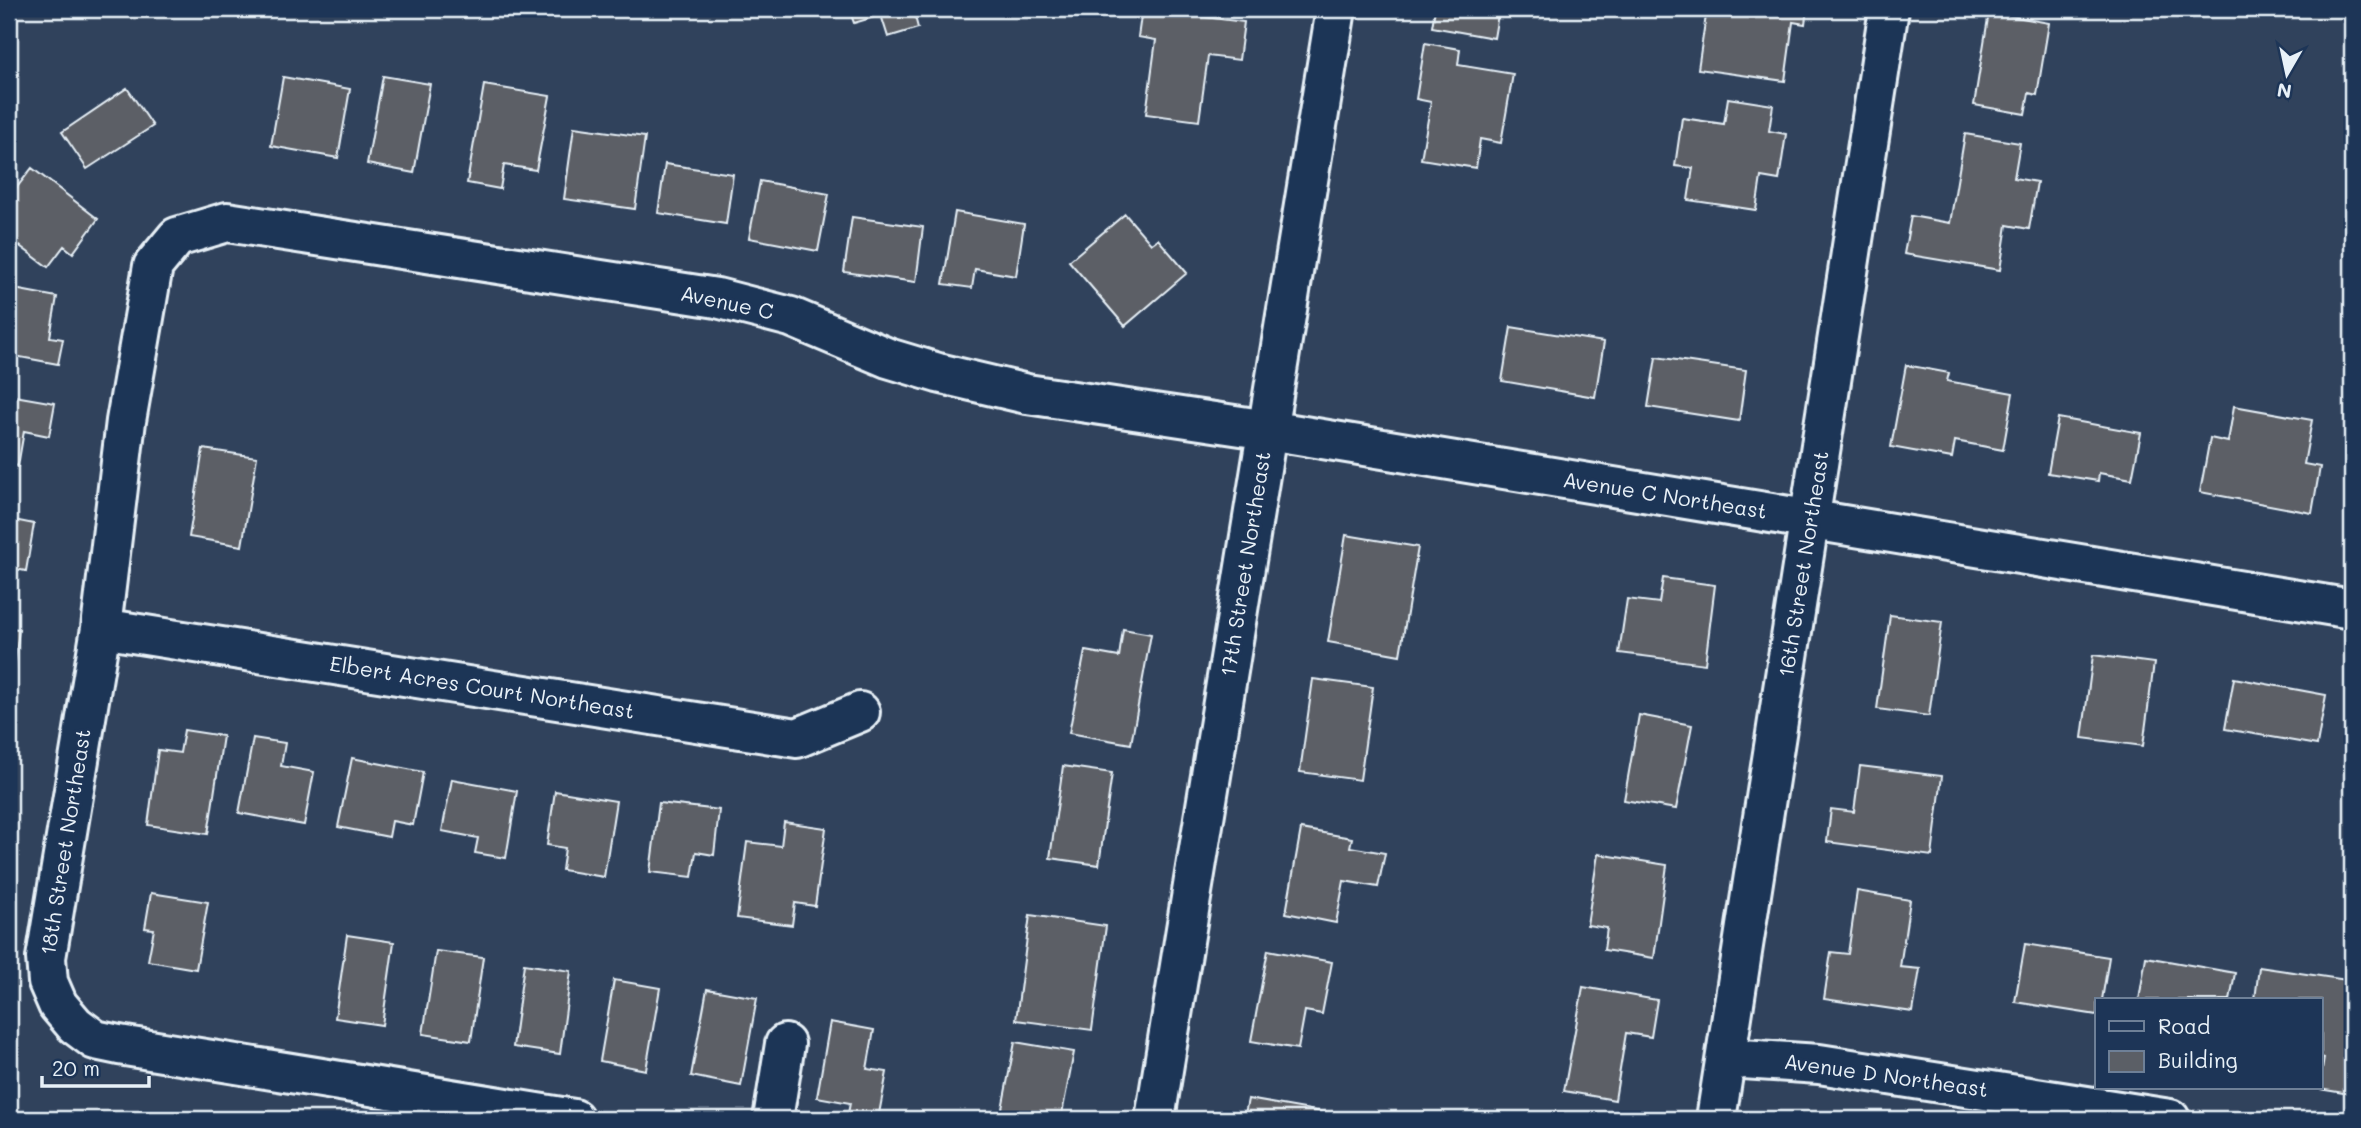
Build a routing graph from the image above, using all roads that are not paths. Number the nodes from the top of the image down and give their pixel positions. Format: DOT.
graph roads {
  1 [pos="1336,9"];
  2 [pos="1889,9"];
  3 [pos="177,237"];
  4 [pos="1268,430"];
  5 [pos="1811,520"];
  6 [pos="2352,609"];
  7 [pos="101,628"];
  8 [pos="860,712"];
  9 [pos="785,1044"];
  10 [pos="1727,1058"];
  11 [pos="574,1119"];
  12 [pos="773,1119"];
  13 [pos="1155,1119"];
  14 [pos="1716,1119"];
  15 [pos="2170,1119"];
  1 -- 4 [label="street, 17th Street Northeast"];
  2 -- 5 [label="street, 16th Street Northeast"];
  3 -- 4 [label="street, Avenue C"];
  3 -- 7 [label="street, 18th Street Northeast"];
  4 -- 5 [label="street, Avenue C Northeast"];
  4 -- 13 [label="street, 17th Street Northeast"];
  5 -- 6 [label="street, Avenue C Northeast"];
  5 -- 10 [label="street, 16th Street Northeast"];
  7 -- 8 [label="street, Elbert Acres Court Northeast"];
  7 -- 11 [label="street, 18th Street Northeast"];
  9 -- 12 [label="street"];
  10 -- 14 [label="street, 16th Street Northeast"];
  10 -- 15 [label="street, Avenue D Northeast"];
}
